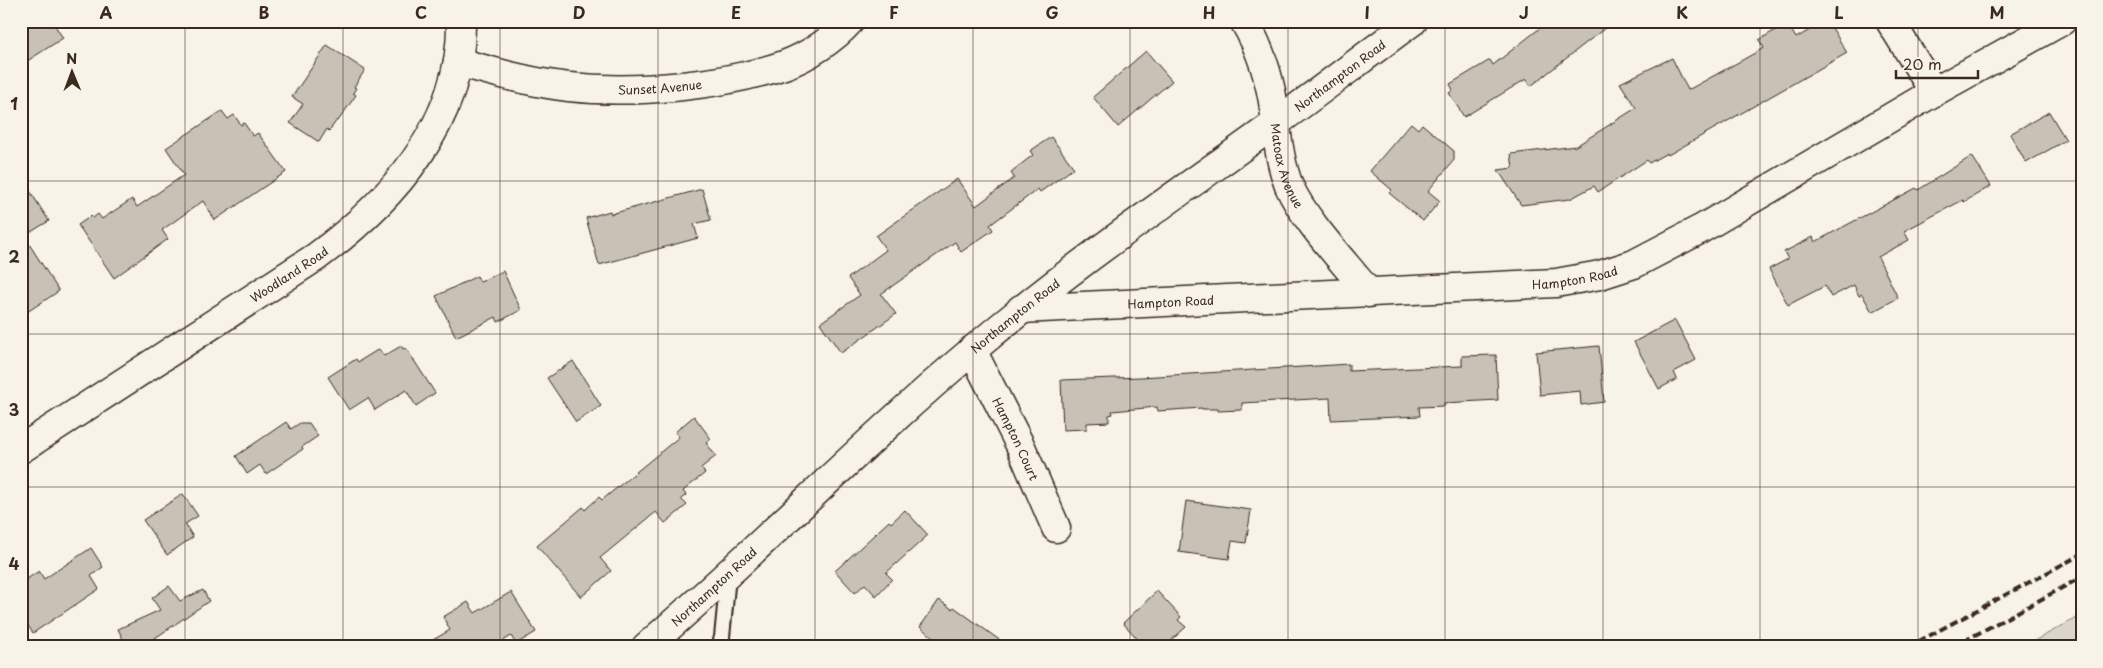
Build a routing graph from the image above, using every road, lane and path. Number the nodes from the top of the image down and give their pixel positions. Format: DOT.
graph roads {
  1 [pos="461,21"];
  2 [pos="850,21"];
  3 [pos="1244,21"];
  4 [pos="1413,21"];
  5 [pos="1890,21"];
  6 [pos="2062,21"];
  7 [pos="458,62"];
  8 [pos="1934,92"];
  9 [pos="1275,124"];
  10 [pos="1369,293"];
  11 [pos="1022,309"];
  12 [pos="972,350"];
  13 [pos="21,449"];
  14 [pos="1056,528"];
  15 [pos="728,574"];
  16 [pos="646,647"];
  17 [pos="719,647"];
  1 -- 7 [label="street, Woodland Road"];
  2 -- 7 [label="street, Sunset Avenue"];
  3 -- 9 [label="street, Matoax Avenue"];
  4 -- 9 [label="street, Northampton Road"];
  5 -- 8 [label="street"];
  6 -- 8 [label="street, Hampton Road"];
  7 -- 13 [label="street, Woodland Road"];
  8 -- 10 [label="street, Hampton Road"];
  9 -- 10 [label="street, Matoax Avenue"];
  9 -- 11 [label="street, Northampton Road"];
  10 -- 11 [label="street, Hampton Road"];
  11 -- 12 [label="street, Northampton Road"];
  12 -- 14 [label="street, Hampton Court"];
  12 -- 15 [label="street, Northampton Road"];
  15 -- 16 [label="street, Northampton Road"];
  15 -- 17 [label="lane"];
}
